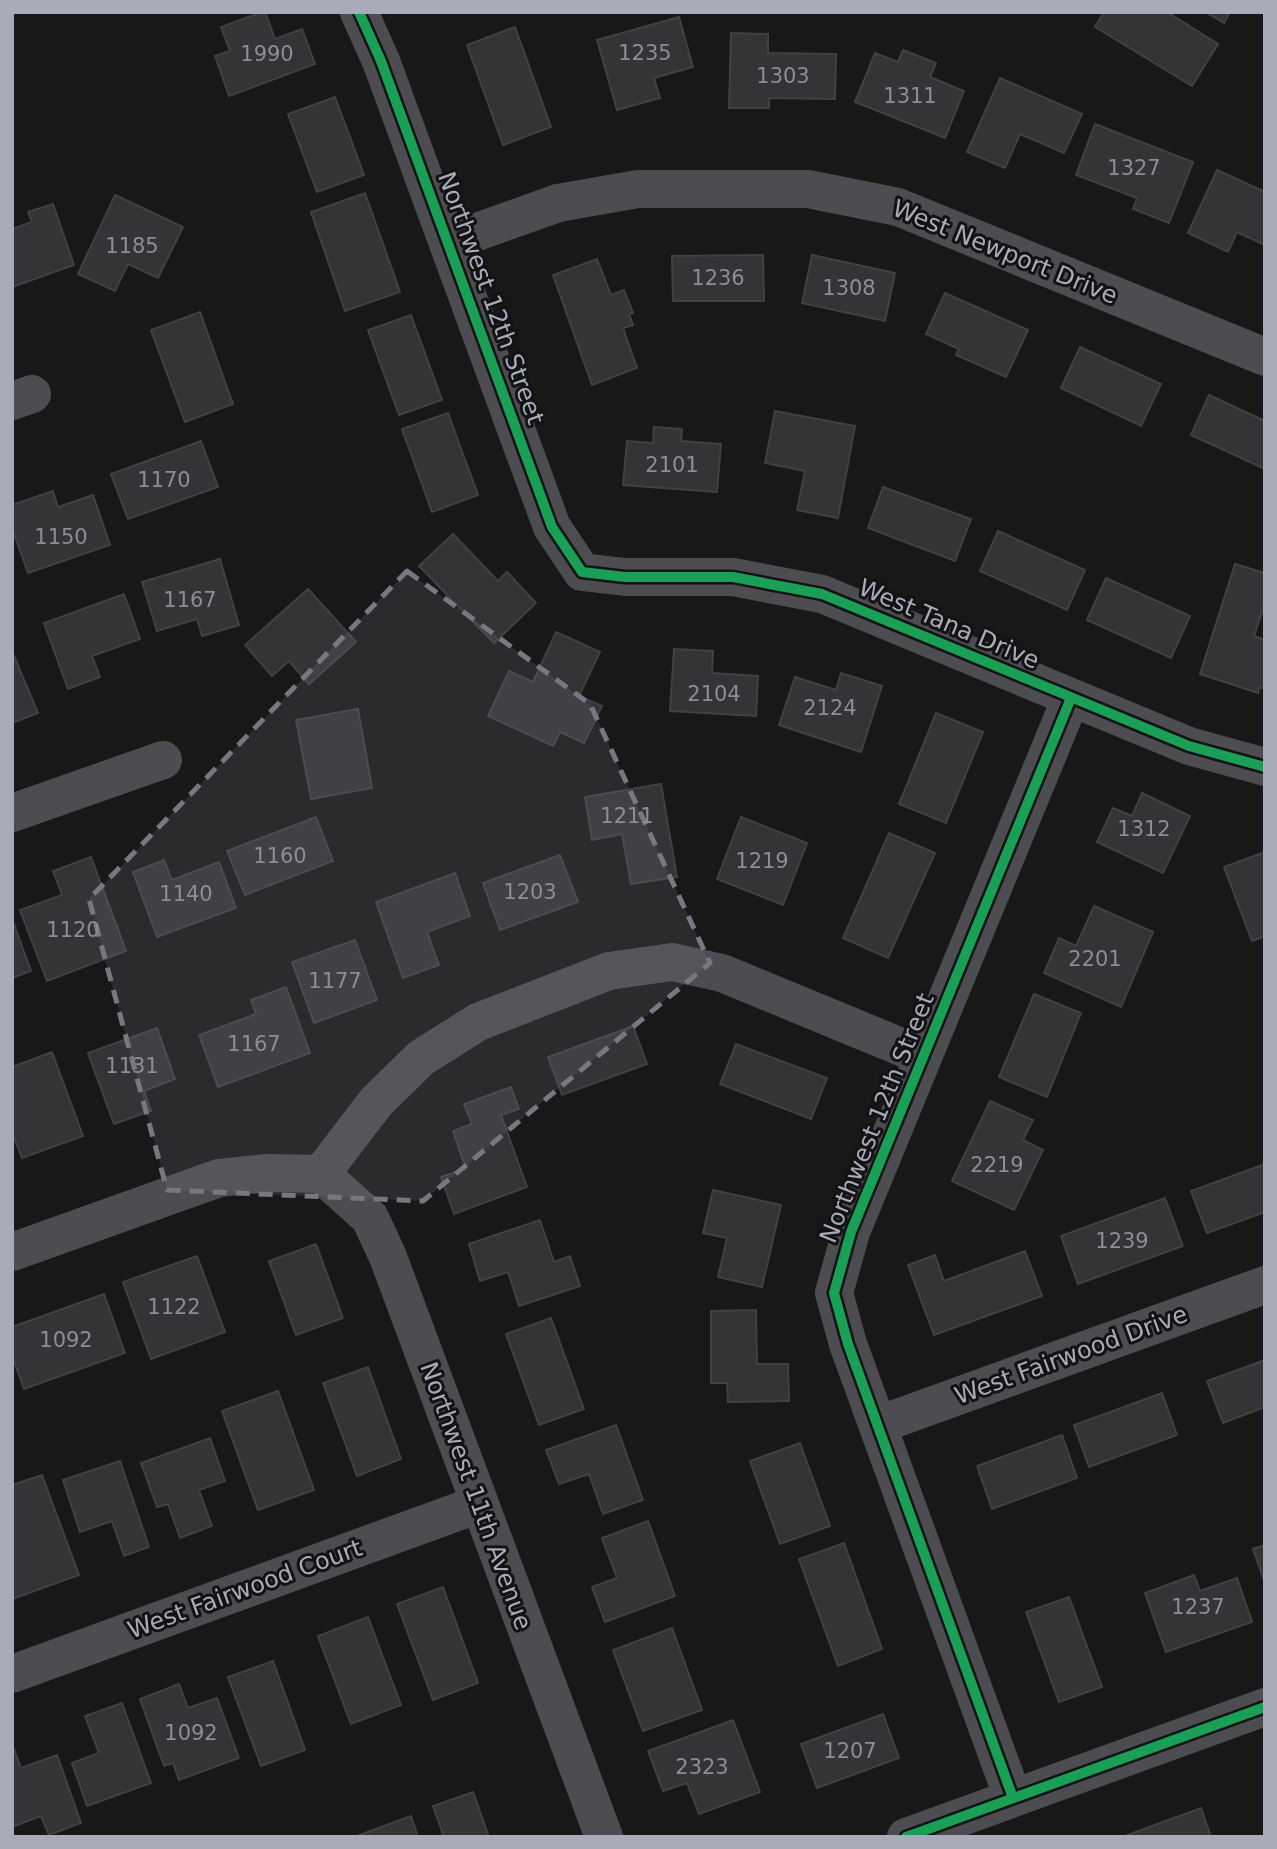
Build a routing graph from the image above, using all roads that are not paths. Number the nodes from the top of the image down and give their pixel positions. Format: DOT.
graph roads {
  1 [pos="359,12"];
  2 [pos="449,242"];
  3 [pos="1265,357"];
  4 [pos="604,575"];
  5 [pos="1071,698"];
  6 [pos="163,760"];
  7 [pos="1265,767"];
  8 [pos="12,813"];
  9 [pos="923,1056"];
  10 [pos="321,1174"];
  11 [pos="12,1252"];
  12 [pos="1265,1285"];
  13 [pos="878,1425"];
  14 [pos="479,1504"];
  15 [pos="12,1674"];
  16 [pos="1265,1707"];
  17 [pos="1013,1798"];
  18 [pos="604,1837"];
  19 [pos="906,1837"];
  1 -- 2 [label="street, Northwest 12th Street"];
  2 -- 3 [label="street, West Newport Drive"];
  2 -- 4 [label="street, Northwest 12th Street"];
  4 -- 5 [label="street, West Tana Drive"];
  5 -- 7 [label="street, West Tana Drive"];
  5 -- 9 [label="street, Northwest 12th Street"];
  6 -- 8 [label="street"];
  9 -- 10 [label="street"];
  9 -- 13 [label="street, Northwest 12th Street"];
  10 -- 11 [label="street"];
  10 -- 14 [label="street, Northwest 11th Avenue"];
  12 -- 13 [label="street, West Fairwood Drive"];
  13 -- 17 [label="street, Northwest 12th Street"];
  14 -- 15 [label="street, West Fairwood Court"];
  14 -- 18 [label="street, Northwest 11th Avenue"];
  16 -- 17 [label="street"];
  17 -- 19 [label="street"];
}
